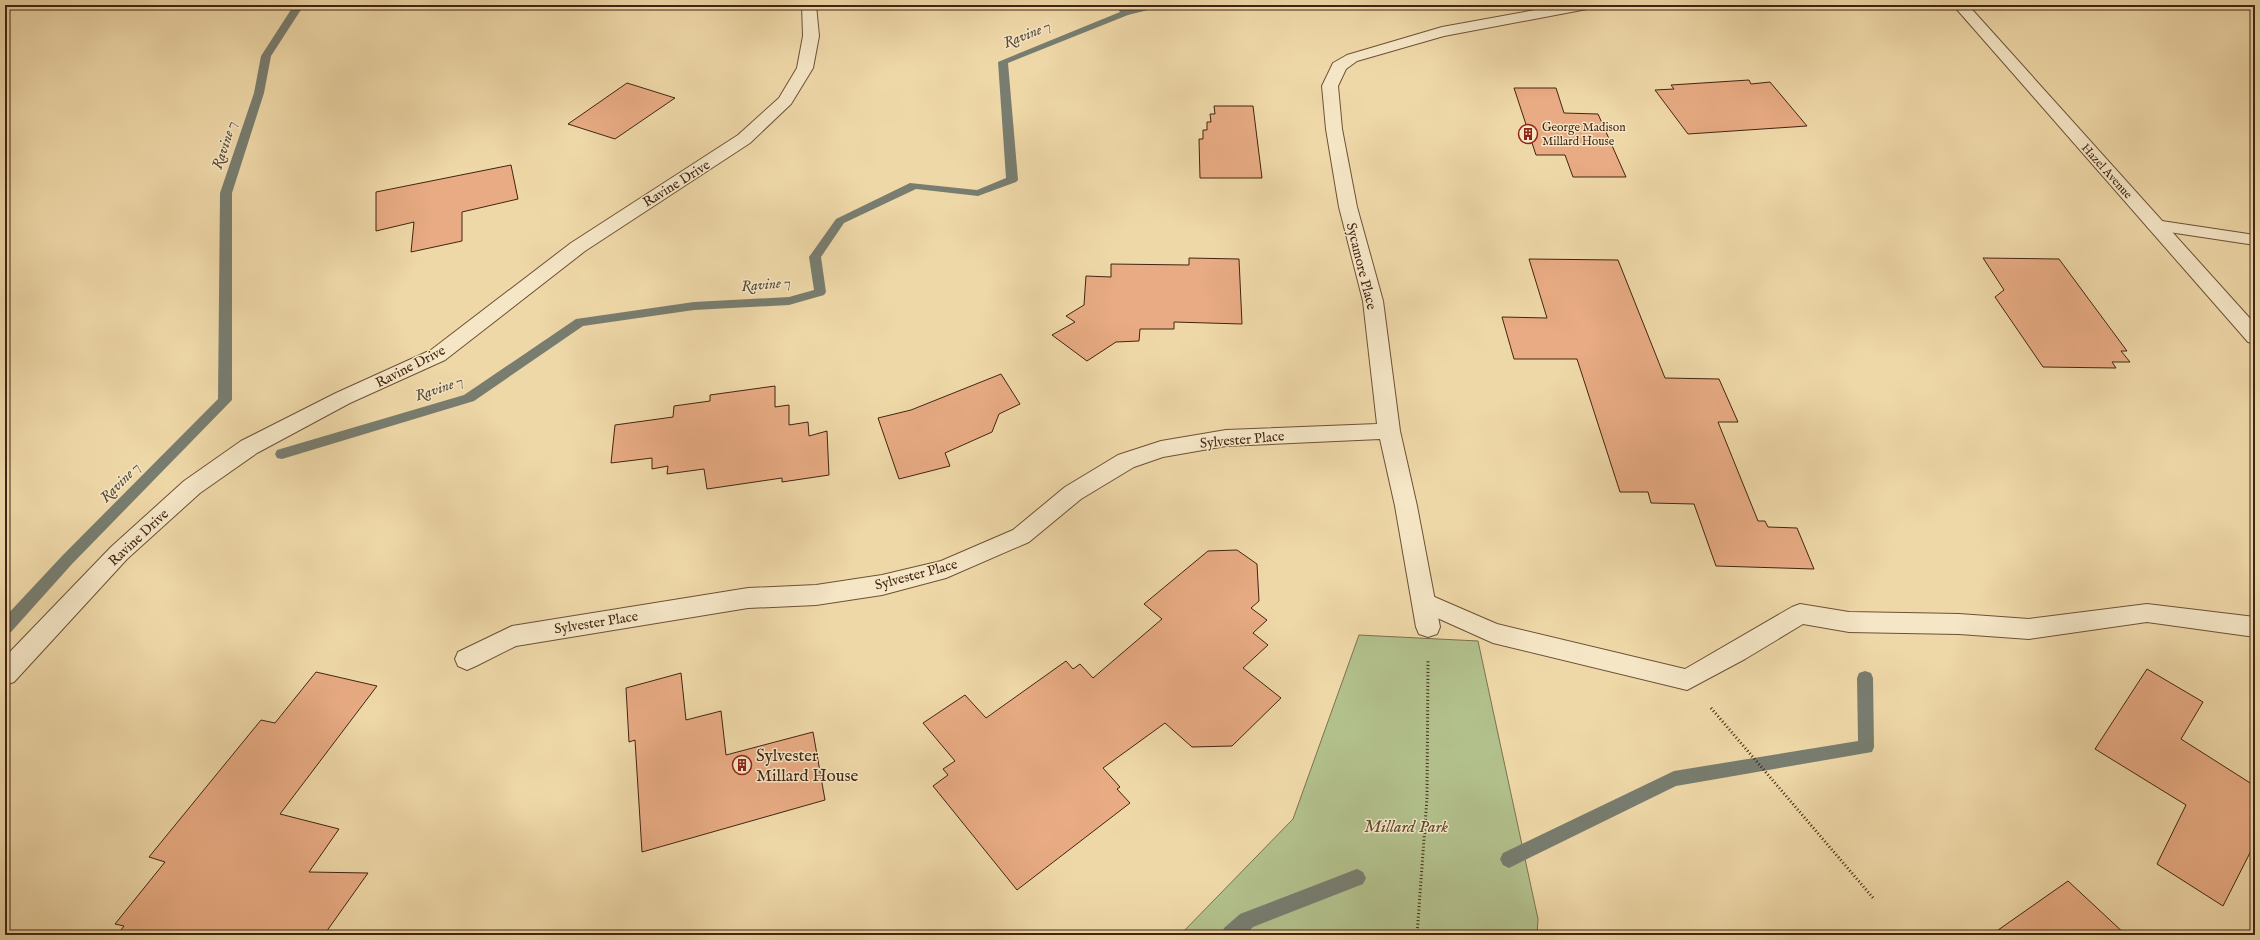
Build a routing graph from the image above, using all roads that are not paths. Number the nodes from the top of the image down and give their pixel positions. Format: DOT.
graph roads {
  1 [pos="809,5"];
  2 [pos="1588,5"];
  3 [pos="1960,5"];
  4 [pos="2155,225"];
  5 [pos="2255,240"];
  6 [pos="2255,337"];
  7 [pos="1390,431"];
  8 [pos="1423,601"];
  9 [pos="1428,627"];
  10 [pos="2255,627"];
  11 [pos="467,659"];
  12 [pos="5,674"];
  1 -- 12 [label="street, Ravine Drive"];
  2 -- 7 [label="street, Sycamore Place"];
  3 -- 4 [label="street, Hazel Avenue"];
  4 -- 5 [label="lane"];
  4 -- 6 [label="street, Hazel Avenue"];
  7 -- 8 [label="street, Sycamore Place"];
  7 -- 11 [label="street, Sylvester Place"];
  8 -- 9 [label="street, Sycamore Place"];
  8 -- 10 [label="lane"];
}
